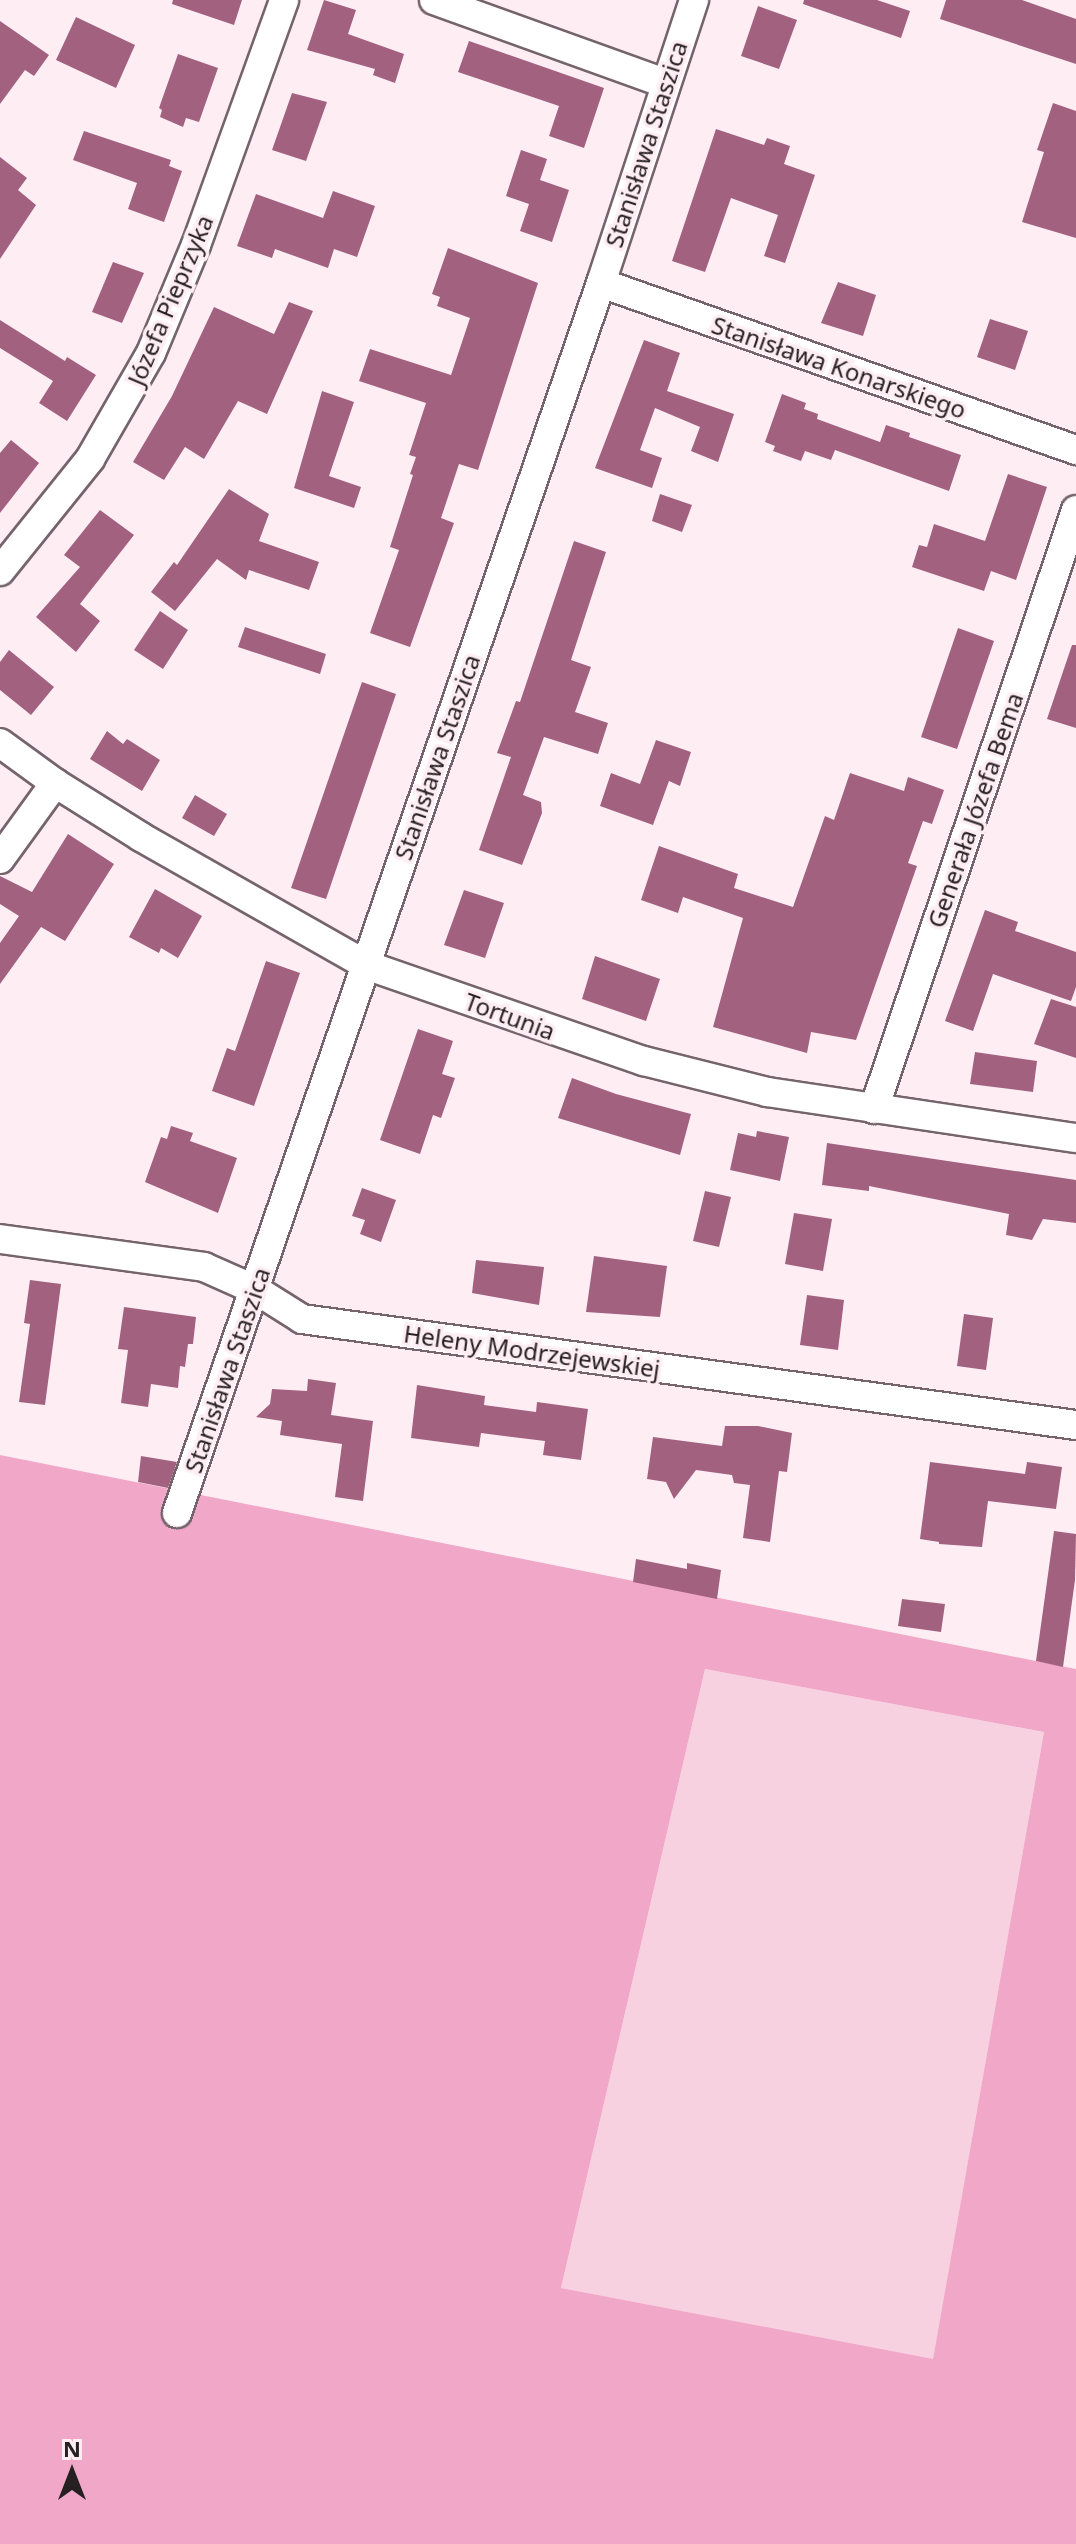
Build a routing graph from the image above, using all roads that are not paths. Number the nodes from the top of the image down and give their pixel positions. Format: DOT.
graph roads {
  1 [pos="284,0"];
  2 [pos="434,0"];
  3 [pos="694,0"];
  4 [pos="665,83"];
  5 [pos="601,283"];
  6 [pos="1076,450"];
  7 [pos="1076,510"];
  8 [pos="0,571"];
  9 [pos="0,743"];
  10 [pos="55,783"];
  11 [pos="0,859"];
  12 [pos="366,965"];
  13 [pos="874,1109"];
  14 [pos="1076,1138"];
  15 [pos="0,1239"];
  16 [pos="256,1290"];
  17 [pos="1076,1425"];
  18 [pos="177,1513"];
  1 -- 8 [label="street, Józefa Pieprzyka"];
  2 -- 4 [label="street"];
  3 -- 4 [label="street, Stanisława Staszica"];
  4 -- 5 [label="street, Stanisława Staszica"];
  5 -- 6 [label="street, Stanisława Konarskiego"];
  5 -- 12 [label="street, Stanisława Staszica"];
  7 -- 13 [label="street, Generała Józefa Bema"];
  9 -- 10 [label="street, Tortunia"];
  10 -- 11 [label="street"];
  10 -- 12 [label="street, Tortunia"];
  12 -- 13 [label="street, Tortunia"];
  12 -- 16 [label="street, Stanisława Staszica"];
  13 -- 14 [label="street, Tortunia"];
  15 -- 16 [label="street, Heleny Modrzejewskiej"];
  16 -- 17 [label="street, Heleny Modrzejewskiej"];
  16 -- 18 [label="street, Stanisława Staszica"];
}
